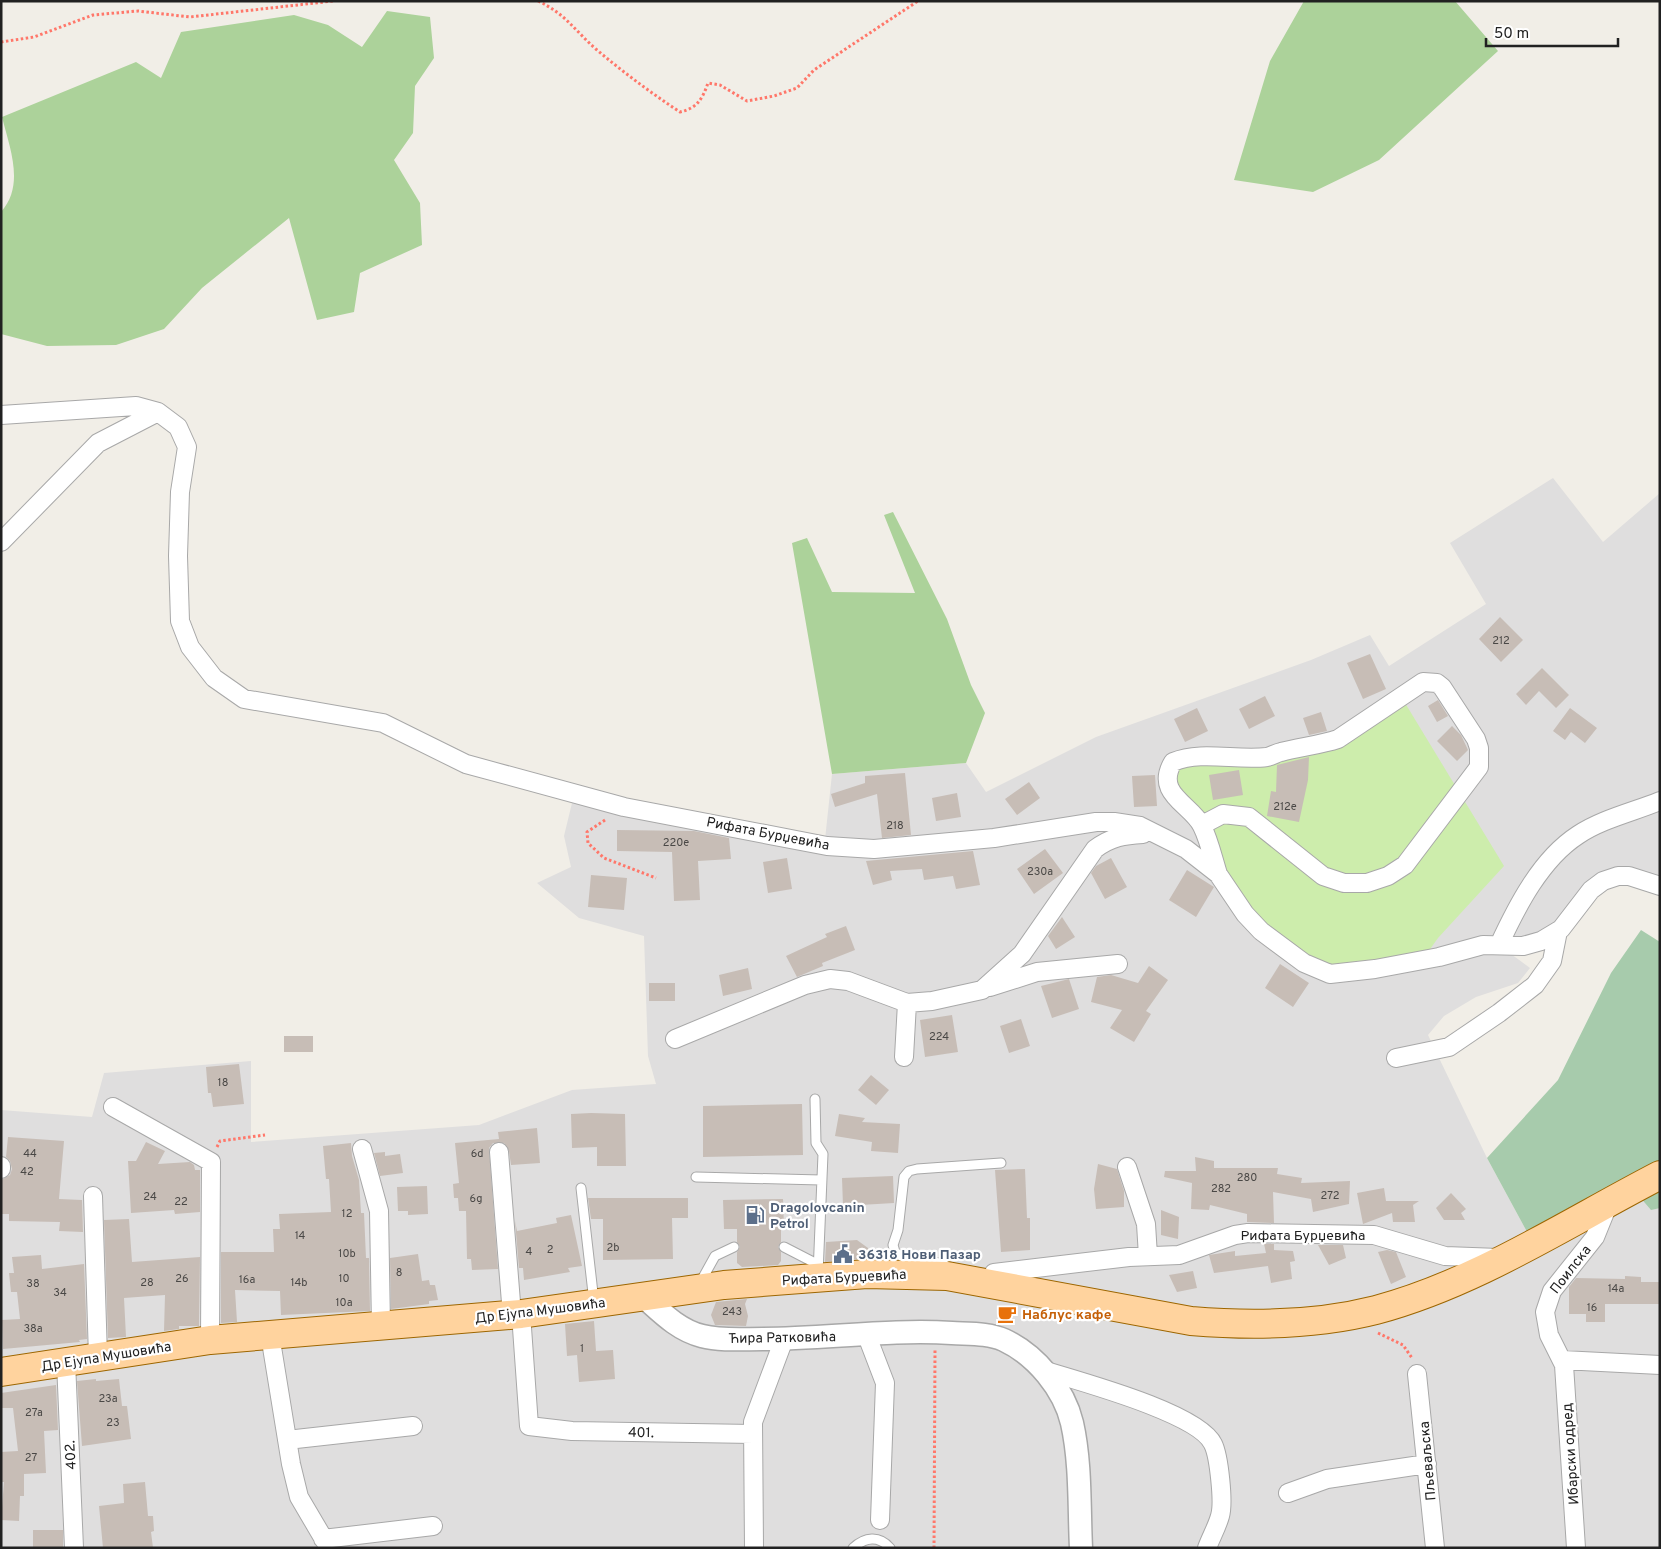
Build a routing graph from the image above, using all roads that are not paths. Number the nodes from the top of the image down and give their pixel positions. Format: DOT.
graph roads {
  1 [pos="158,412"];
  2 [pos="1,416"];
  3 [pos="1,542"];
  4 [pos="1660,801"];
  5 [pos="1202,824"];
  6 [pos="1165,838"];
  7 [pos="1218,874"];
  8 [pos="1660,886"];
  9 [pos="1558,931"];
  10 [pos="1499,945"];
  11 [pos="1118,964"];
  12 [pos="982,990"];
  13 [pos="907,1003"];
  14 [pos="675,1039"];
  15 [pos="904,1057"];
  16 [pos="1396,1058"];
  17 [pos="816,1099"];
  18 [pos="113,1107"];
  19 [pos="362,1149"];
  20 [pos="498,1152"];
  21 [pos="1001,1163"];
  22 [pos="1127,1167"];
  23 [pos="1660,1175"];
  24 [pos="696,1177"];
  25 [pos="821,1180"];
  26 [pos="581,1188"];
  27 [pos="93,1196"];
  28 [pos="1610,1200"];
  29 [pos="734,1247"];
  30 [pos="784,1247"];
  31 [pos="1148,1256"];
  32 [pos="1505,1258"];
  33 [pos="956,1266"];
  34 [pos="818,1270"];
  35 [pos="990,1276"];
  36 [pos="697,1289"];
  37 [pos="643,1296"];
  38 [pos="594,1304"];
  39 [pos="517,1315"];
  40 [pos="381,1326"];
  41 [pos="270,1335"];
  42 [pos="867,1336"];
  43 [pos="784,1339"];
  44 [pos="210,1340"];
  45 [pos="98,1357"];
  46 [pos="1562,1360"];
  47 [pos="66,1362"];
  48 [pos="1660,1365"];
  49 [pos="1043,1370"];
  50 [pos="1,1372"];
  51 [pos="1417,1374"];
  52 [pos="413,1426"];
  53 [pos="753,1434"];
  54 [pos="287,1440"];
  55 [pos="1427,1464"];
  56 [pos="1288,1493"];
  57 [pos="880,1520"];
  58 [pos="433,1526"];
  59 [pos="877,1539"];
  60 [pos="326,1543"];
  61 [pos="74,1548"];
  62 [pos="754,1548"];
  63 [pos="853,1548"];
  64 [pos="890,1548"];
  65 [pos="1081,1548"];
  66 [pos="1207,1548"];
  67 [pos="1435,1548"];
  68 [pos="1576,1548"];
  1 -- 2 [label="street"];
  1 -- 3 [label="street"];
  1 -- 6 [label="street, Рифата Бурџевића"];
  4 -- 10 [label="street"];
  5 -- 5 [label="street, Рифата Бурџевића"];
  5 -- 7 [label="street, Рифата Бурџевића"];
  6 -- 7 [label="street, Рифата Бурџевића"];
  6 -- 12 [label="street, Рифата Бурџевића"];
  7 -- 10 [label="street, Рифата Бурџевића"];
  8 -- 9 [label="street, Рифата Бурџевића"];
  9 -- 10 [label="street, Рифата Бурџевића"];
  9 -- 16 [label="street"];
  11 -- 12 [label="street"];
  12 -- 13 [label="street, Рифата Бурџевића"];
  13 -- 14 [label="street, Рифата Бурџевића"];
  13 -- 15 [label="street"];
  17 -- 25 [label="lane"];
  18 -- 44 [label="street"];
  19 -- 40 [label="street"];
  20 -- 39 [label="street"];
  21 -- 33 [label="lane"];
  22 -- 31 [label="street"];
  23 -- 28 [label="main road, Рифата Бурџевића"];
  24 -- 25 [label="lane"];
  25 -- 34 [label="lane"];
  26 -- 38 [label="lane"];
  27 -- 45 [label="street"];
  28 -- 32 [label="main road, Рифата Бурџевића"];
  28 -- 46 [label="street, Поилска"];
  29 -- 36 [label="lane"];
  30 -- 34 [label="lane"];
  31 -- 32 [label="street, Рифата Бурџевића"];
  31 -- 35 [label="street, Рифата Бурџевића"];
  32 -- 35 [label="main road, Рифата Бурџевића"];
  34 -- 35 [label="main road, Рифата Бурџевића"];
  34 -- 36 [label="main road, Рифата Бурџевића"];
  36 -- 37 [label="main road, Др Ејупа Мушовића"];
  37 -- 38 [label="main road, Др Ејупа Мушовића"];
  37 -- 43 [label="street, Ћира Ратковића"];
  38 -- 39 [label="main road, Др Ејупа Мушовића"];
  39 -- 40 [label="main road, Др Ејупа Мушовића"];
  39 -- 53 [label="street, 401."];
  40 -- 41 [label="main road, Др Ејупа Мушовића"];
  41 -- 44 [label="main road, Др Ејупа Мушовића"];
  41 -- 54 [label="street"];
  42 -- 43 [label="street, Ћира Ратковића"];
  42 -- 49 [label="street, Ћира Ратковића"];
  42 -- 57 [label="street"];
  43 -- 53 [label="street"];
  44 -- 45 [label="main road, Др Ејупа Мушовића"];
  45 -- 47 [label="main road, Др Ејупа Мушовића"];
  46 -- 48 [label="street"];
  46 -- 68 [label="street, Ибарски одред"];
  47 -- 50 [label="main road, Др Ејупа Мушовића"];
  47 -- 61 [label="street, 402."];
  49 -- 65 [label="street, Ћира Ратковића"];
  49 -- 66 [label="street, Ћира Ратковића"];
  51 -- 55 [label="street, Пљеваљска"];
  52 -- 54 [label="street"];
  53 -- 62 [label="street"];
  54 -- 60 [label="street"];
  55 -- 56 [label="street"];
  55 -- 67 [label="street, Пљеваљска"];
  57 -- 59 [label="lane"];
  58 -- 60 [label="street"];
  59 -- 63 [label="lane"];
  59 -- 64 [label="lane"];
}
